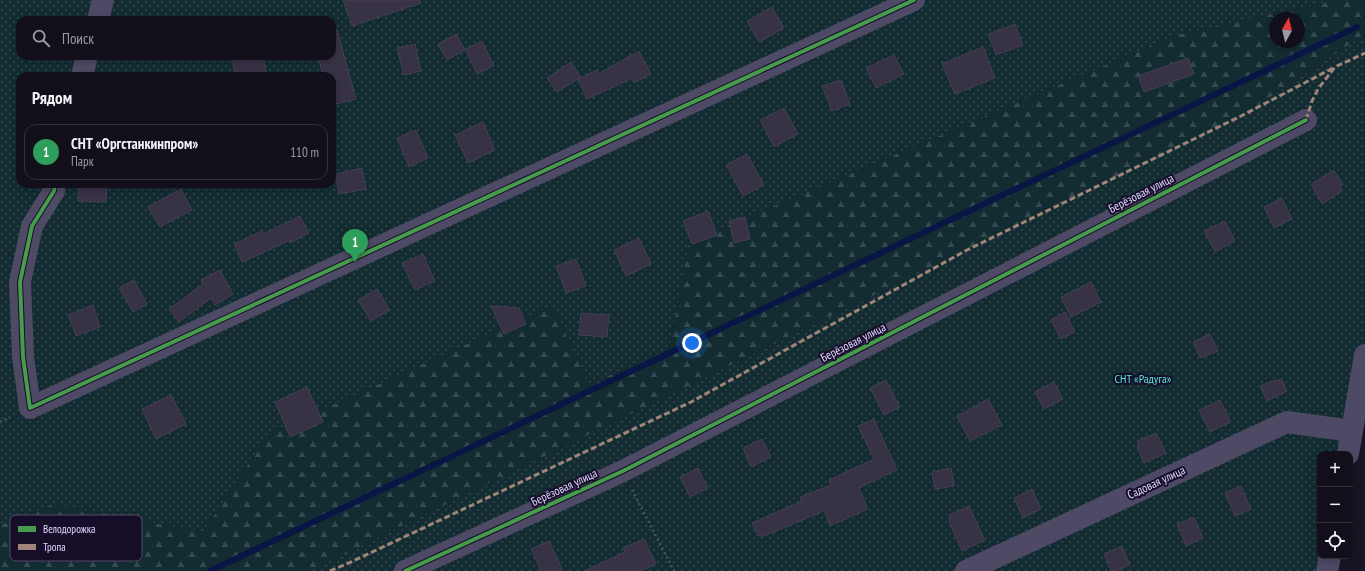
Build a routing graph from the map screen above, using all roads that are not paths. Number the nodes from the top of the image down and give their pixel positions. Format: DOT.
graph roads {
  1 [pos="103,0"];
  2 [pos="914,0"];
  3 [pos="99,16"];
  4 [pos="86,60"];
  5 [pos="83,72"];
  6 [pos="1306,120"];
  7 [pos="54,188"];
  8 [pos="1365,355"];
  9 [pos="1352,431"];
  10 [pos="1349,451"];
  11 [pos="1329,559"];
  12 [pos="404,571"];
  13 [pos="966,571"];
  14 [pos="1327,571"];
  1 -- 3 [label="street"];
  2 -- 7 [label="street"];
  4 -- 5 [label="street"];
  6 -- 12 [label="street, Берёзовая улица"];
  8 -- 9 [label="street"];
  9 -- 10 [label="street"];
  9 -- 13 [label="street, Садовая улица"];
  11 -- 14 [label="street"];
}
